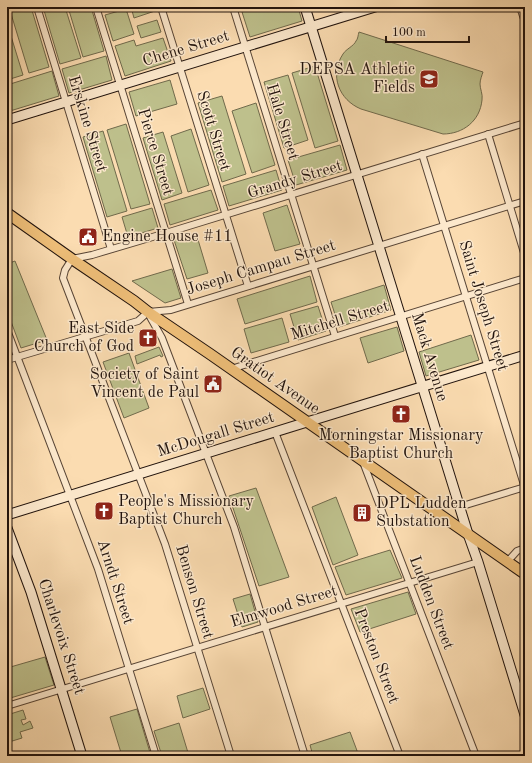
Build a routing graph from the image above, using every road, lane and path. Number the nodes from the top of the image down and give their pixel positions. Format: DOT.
graph roads {
  1 [pos="37,7"];
  2 [pos="96,7"];
  3 [pos="161,7"];
  4 [pos="233,7"];
  5 [pos="305,7"];
  6 [pos="375,7"];
  7 [pos="520,7"];
  8 [pos="525,22"];
  9 [pos="311,27"];
  10 [pos="246,47"];
  11 [pos="180,67"];
  12 [pos="120,85"];
  13 [pos="66,102"];
  14 [pos="7,119"];
  15 [pos="525,123"];
  16 [pos="488,134"];
  17 [pos="422,154"];
  18 [pos="357,175"];
  19 [pos="291,195"];
  20 [pos="525,201"];
  21 [pos="510,206"];
  22 [pos="7,213"];
  23 [pos="226,215"];
  24 [pos="444,226"];
  25 [pos="166,233"];
  26 [pos="379,246"];
  27 [pos="111,249"];
  28 [pos="525,256"];
  29 [pos="72,259"];
  30 [pos="313,266"];
  31 [pos="525,278"];
  32 [pos="248,286"];
  33 [pos="466,296"];
  34 [pos="188,304"];
  35 [pos="148,312"];
  36 [pos="400,316"];
  37 [pos="7,330"];
  38 [pos="85,336"];
  39 [pos="335,336"];
  40 [pos="525,355"];
  41 [pos="17,357"];
  42 [pos="7,360"];
  43 [pos="488,367"];
  44 [pos="231,369"];
  45 [pos="422,387"];
  46 [pos="308,423"];
  47 [pos="275,432"];
  48 [pos="207,453"];
  49 [pos="362,460"];
  50 [pos="139,474"];
  51 [pos="525,488"];
  52 [pos="70,495"];
  53 [pos="459,507"];
  54 [pos="7,515"];
  55 [pos="7,528"];
  56 [pos="468,534"];
  57 [pos="525,548"];
  58 [pos="508,561"];
  59 [pos="478,562"];
  60 [pos="525,574"];
  61 [pos="410,582"];
  62 [pos="341,603"];
  63 [pos="266,627"];
  64 [pos="198,648"];
  65 [pos="130,668"];
  66 [pos="62,689"];
  67 [pos="7,706"];
  68 [pos="525,715"];
  69 [pos="82,756"];
  70 [pos="156,756"];
  71 [pos="231,756"];
  72 [pos="305,756"];
  73 [pos="400,756"];
  74 [pos="476,756"];
  1 -- 13 [label="street, Erskine Street"];
  2 -- 12 [label="street, Pierce Street"];
  3 -- 11 [label="street, Scott Street"];
  4 -- 10 [label="street, Hale Street"];
  5 -- 9 [label="street, Mack Avenue"];
  6 -- 9 [label="street, Chene Street"];
  7 -- 8 [label="street"];
  9 -- 10 [label="street, Chene Street"];
  9 -- 18 [label="street, Mack Avenue"];
  10 -- 11 [label="street, Chene Street"];
  10 -- 19 [label="street, Hale Street"];
  11 -- 12 [label="street, Chene Street"];
  11 -- 23 [label="street, Scott Street"];
  12 -- 13 [label="street, Chene Street"];
  12 -- 25 [label="street, Pierce Street"];
  13 -- 14 [label="street, Chene Street"];
  13 -- 27 [label="street, Erskine Street"];
  15 -- 16 [label="street, Grandy Street"];
  16 -- 17 [label="street, Grandy Street"];
  16 -- 21 [label="street"];
  17 -- 18 [label="street, Grandy Street"];
  17 -- 24 [label="street, Saint Joseph Street"];
  18 -- 19 [label="street, Grandy Street"];
  18 -- 26 [label="street, Mack Avenue"];
  19 -- 23 [label="street, Grandy Street"];
  19 -- 30 [label="street, Hale Street"];
  20 -- 21 [label="street, Joseph Campau Street"];
  21 -- 24 [label="street, Joseph Campau Street"];
  21 -- 28 [label="street"];
  22 -- 29 [label="main road, Gratiot Avenue"];
  23 -- 25 [label="street, Grandy Street"];
  23 -- 32 [label="street, Scott Street"];
  24 -- 26 [label="street, Joseph Campau Street"];
  24 -- 33 [label="street, Saint Joseph Street"];
  25 -- 27 [label="street, Grandy Street"];
  25 -- 34 [label="street, Pierce Street"];
  26 -- 30 [label="street, Joseph Campau Street"];
  26 -- 36 [label="street, Mack Avenue"];
  27 -- 29 [label="street, Grandy Street"];
  29 -- 35 [label="main road, Gratiot Avenue"];
  29 -- 38 [label="street, Benson Street"];
  30 -- 32 [label="street, Joseph Campau Street"];
  30 -- 39 [label="street, Hale Street"];
  31 -- 33 [label="street, Mitchell Street"];
  32 -- 34 [label="street, Joseph Campau Street"];
  33 -- 36 [label="street, Mitchell Street"];
  33 -- 43 [label="street, Saint Joseph Street"];
  34 -- 35 [label="street, Joseph Campau Street"];
  35 -- 38 [label="street, Joseph Campau Street"];
  35 -- 44 [label="main road, Gratiot Avenue"];
  35 -- 48 [label="street"];
  36 -- 39 [label="street, Mitchell Street"];
  36 -- 45 [label="street, Mack Avenue"];
  37 -- 41 [label="street, Arndt Street"];
  38 -- 41 [label="street, Joseph Campau Street"];
  38 -- 50 [label="street, Benson Street"];
  39 -- 44 [label="street, Mitchell Street"];
  40 -- 43 [label="street, McDougall Street"];
  41 -- 42 [label="street, Joseph Campau Street"];
  41 -- 52 [label="street, Arndt Street"];
  43 -- 45 [label="street, McDougall Street"];
  43 -- 51 [label="street, Saint Joseph Street"];
  44 -- 46 [label="main road, Gratiot Avenue"];
  45 -- 46 [label="street, McDougall Street"];
  45 -- 53 [label="street, Mack Avenue"];
  46 -- 47 [label="street, McDougall Street"];
  46 -- 49 [label="main road, Gratiot Avenue"];
  47 -- 48 [label="street, McDougall Street"];
  47 -- 62 [label="street, Preston Street"];
  48 -- 50 [label="street, McDougall Street"];
  48 -- 63 [label="street"];
  49 -- 56 [label="main road, Gratiot Avenue"];
  49 -- 61 [label="street, Ludden Street"];
  50 -- 52 [label="street, McDougall Street"];
  50 -- 64 [label="street, Benson Street"];
  51 -- 53 [label="street"];
  52 -- 54 [label="street, McDougall Street"];
  52 -- 65 [label="street, Arndt Street"];
  53 -- 56 [label="street, Mack Avenue"];
  55 -- 66 [label="street, Charlevoix Street"];
  56 -- 58 [label="main road, Gratiot Avenue"];
  56 -- 59 [label="street, Mack Avenue"];
  57 -- 58 [label="street"];
  58 -- 60 [label="main road, Gratiot Avenue"];
  59 -- 61 [label="street, Elmwood Street"];
  59 -- 68 [label="street, Mack Avenue"];
  61 -- 62 [label="street, Elmwood Street"];
  61 -- 74 [label="street, Ludden Street"];
  62 -- 63 [label="street, Elmwood Street"];
  62 -- 73 [label="street, Preston Street"];
  63 -- 64 [label="street, Elmwood Street"];
  63 -- 72 [label="street"];
  64 -- 65 [label="street, Elmwood Street"];
  64 -- 71 [label="street, Benson Street"];
  65 -- 66 [label="street, Elmwood Street"];
  65 -- 70 [label="street, Arndt Street"];
  66 -- 67 [label="street, Elmwood Street"];
  66 -- 69 [label="street, Charlevoix Street"];
}
